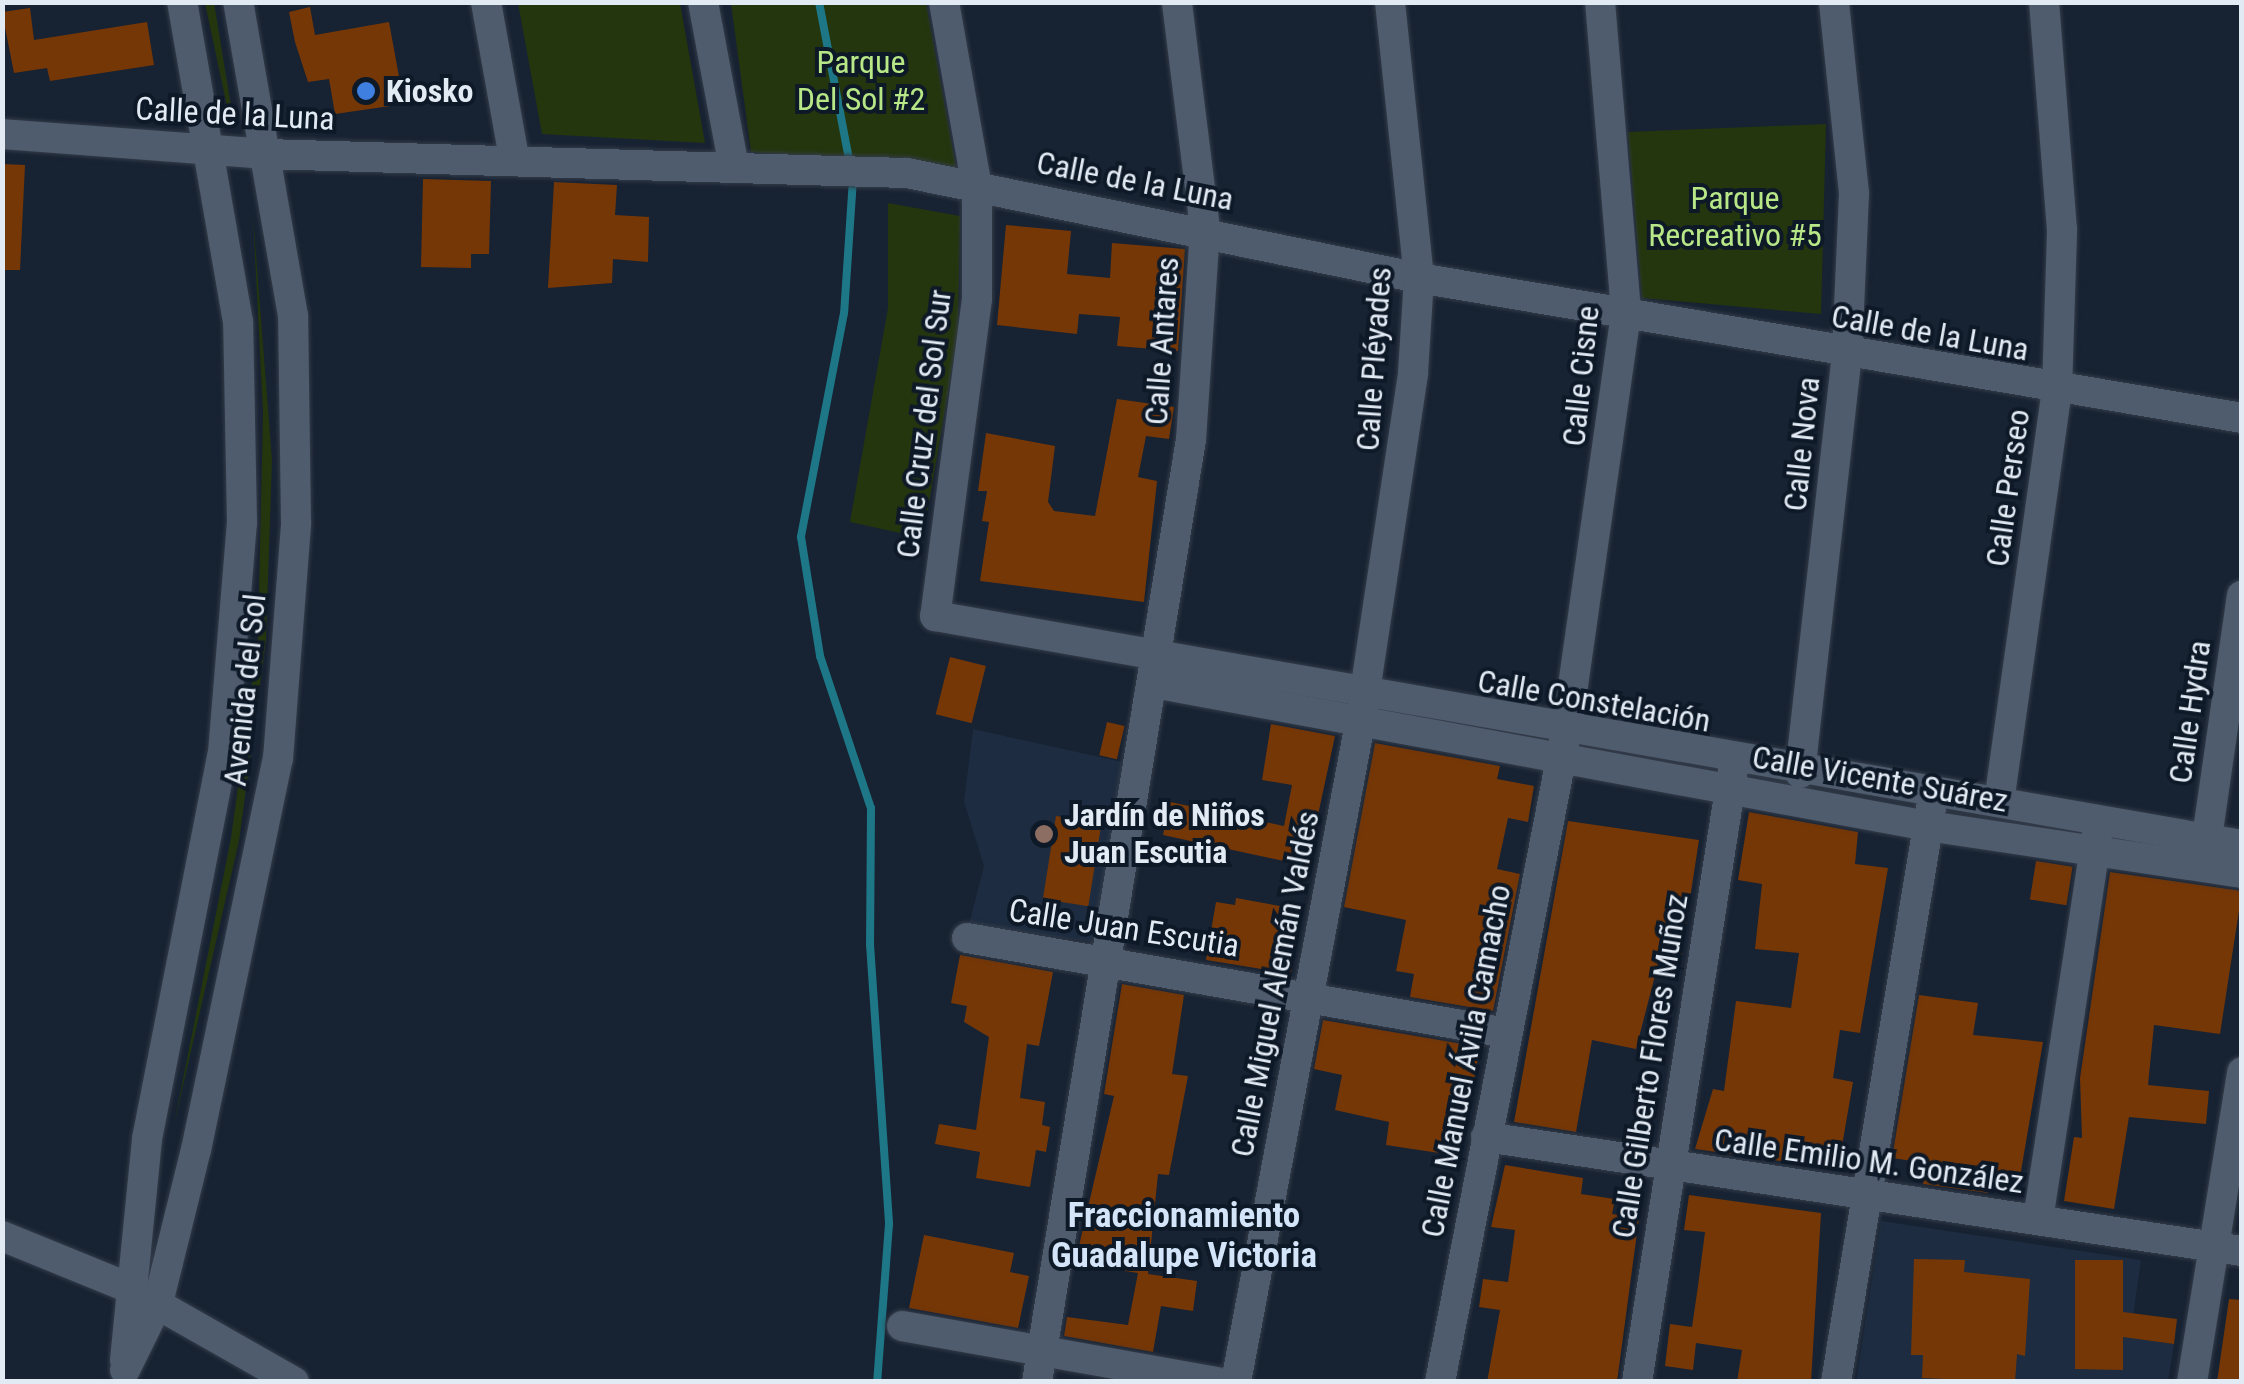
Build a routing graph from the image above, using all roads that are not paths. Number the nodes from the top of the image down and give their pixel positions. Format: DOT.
graph roads {
  1 [pos="182,2"];
  2 [pos="238,2"];
  3 [pos="486,2"];
  4 [pos="703,2"];
  5 [pos="944,2"];
  6 [pos="1177,2"];
  7 [pos="1390,2"];
  8 [pos="1600,2"];
  9 [pos="1834,2"];
  10 [pos="2044,2"];
  11 [pos="2,134"];
  12 [pos="208,150"];
  13 [pos="265,154"];
  14 [pos="514,158"];
  15 [pos="734,167"];
  16 [pos="977,188"];
  17 [pos="1204,228"];
  18 [pos="1419,278"];
  19 [pos="1626,311"];
  20 [pos="1847,354"];
  21 [pos="2057,391"];
  22 [pos="2242,418"];
  23 [pos="2242,596"];
  24 [pos="935,616"];
  25 [pos="1156,672"];
  26 [pos="1363,707"];
  27 [pos="1564,740"];
  28 [pos="1800,773"];
  29 [pos="1732,775"];
  30 [pos="1934,790"];
  31 [pos="2000,802"];
  32 [pos="1928,826"];
  33 [pos="2097,834"];
  34 [pos="2207,838"];
  35 [pos="2242,845"];
  36 [pos="2242,873"];
  37 [pos="966,938"];
  38 [pos="1104,961"];
  39 [pos="1308,993"];
  40 [pos="1507,1033"];
  41 [pos="2242,1072"];
  42 [pos="1486,1137"];
  43 [pos="1668,1168"];
  44 [pos="1862,1196"];
  45 [pos="2038,1220"];
  46 [pos="2,1236"];
  47 [pos="137,1236"];
  48 [pos="171,1243"];
  49 [pos="2227,1248"];
  50 [pos="127,1287"];
  51 [pos="158,1303"];
  52 [pos="902,1326"];
  53 [pos="1039,1367"];
  54 [pos="124,1376"];
  55 [pos="294,1382"];
  56 [pos="1216,1382"];
  57 [pos="1236,1382"];
  58 [pos="1440,1382"];
  59 [pos="1637,1382"];
  60 [pos="1836,1382"];
  61 [pos="2192,1382"];
  1 -- 12 [label="street, Avenida del Sol"];
  2 -- 13 [label="street, Avenida del Sol"];
  3 -- 14 [label="street"];
  4 -- 15 [label="street"];
  5 -- 16 [label="street, Calle Cruz del Sol Sur"];
  6 -- 17 [label="street, Calle Antares"];
  7 -- 18 [label="street, Calle Pléyades"];
  8 -- 19 [label="street, Calle Cisne"];
  9 -- 20 [label="street, Calle Nova"];
  10 -- 21 [label="street, Calle Perseo"];
  11 -- 12 [label="street, Calle de la Luna"];
  12 -- 13 [label="street, Calle de la Luna"];
  12 -- 47 [label="street, Avenida del Sol"];
  13 -- 14 [label="street, Calle de la Luna"];
  13 -- 48 [label="street, Avenida del Sol"];
  14 -- 15 [label="street, Calle de la Luna"];
  15 -- 16 [label="street, Calle de la Luna"];
  16 -- 17 [label="street, Calle de la Luna"];
  16 -- 24 [label="street, Calle Cruz del Sol Sur"];
  17 -- 18 [label="street, Calle de la Luna"];
  17 -- 25 [label="street, Calle Antares"];
  18 -- 19 [label="street, Calle de la Luna"];
  18 -- 26 [label="street, Calle Pléyades"];
  19 -- 20 [label="street, Calle de la Luna"];
  19 -- 27 [label="street, Calle Cisne"];
  20 -- 21 [label="street, Calle de la Luna"];
  20 -- 28 [label="street, Calle Nova"];
  21 -- 22 [label="street, Calle de la Luna"];
  21 -- 31 [label="street, Calle Perseo"];
  23 -- 34 [label="street, Calle Hydra"];
  24 -- 25 [label="street, Calle Constelación"];
  25 -- 26 [label="street, Calle Constelación"];
  25 -- 38 [label="street, Calle Antares"];
  26 -- 27 [label="street, Calle Constelación"];
  26 -- 39 [label="street, Calle Miguel Alemán Valdés"];
  27 -- 29 [label="street, Calle Constelación"];
  27 -- 40 [label="street, Calle Manuel Ávila Camacho"];
  28 -- 29 [label="street, Calle Constelación"];
  28 -- 30 [label="street, Calle Constelación"];
  29 -- 32 [label="street, Calle Vicente Suárez"];
  29 -- 43 [label="street, Calle Gilberto Flores Muñoz"];
  30 -- 31 [label="street, Calle Constelación"];
  30 -- 32 [label="street"];
  31 -- 33 [label="street, Calle Constelación"];
  32 -- 33 [label="street, Calle Vicente Suárez"];
  32 -- 44 [label="street"];
  33 -- 34 [label="street, Calle Constelación"];
  33 -- 36 [label="street, Calle Vicente Suárez"];
  33 -- 45 [label="street"];
  34 -- 35 [label="street, Calle Constelación"];
  37 -- 38 [label="street, Calle Juan Escutia"];
  38 -- 39 [label="street, Calle Juan Escutia"];
  38 -- 53 [label="street, Calle Antares"];
  39 -- 40 [label="street, Calle Juan Escutia"];
  39 -- 57 [label="street, Calle Miguel Alemán Valdés"];
  40 -- 42 [label="street, Calle Manuel Ávila Camacho"];
  41 -- 49 [label="street"];
  42 -- 43 [label="street, Calle Emilio M. González"];
  42 -- 58 [label="street, Calle Manuel Ávila Camacho"];
  43 -- 44 [label="street, Calle Emilio M. González"];
  43 -- 59 [label="street, Calle Gilberto Flores Muñoz"];
  44 -- 45 [label="street, Calle Emilio M. González"];
  44 -- 60 [label="street"];
  45 -- 49 [label="street, Calle Emilio M. González"];
  46 -- 50 [label="street"];
  47 -- 48 [label="street"];
  47 -- 50 [label="street, Avenida del Sol"];
  48 -- 51 [label="street, Avenida del Sol"];
  49 -- 61 [label="street"];
  50 -- 51 [label="street"];
  50 -- 54 [label="street, Avenida del Sol"];
  51 -- 54 [label="street, Avenida del Sol"];
  51 -- 55 [label="street"];
  52 -- 53 [label="street"];
  53 -- 56 [label="street"];
}
